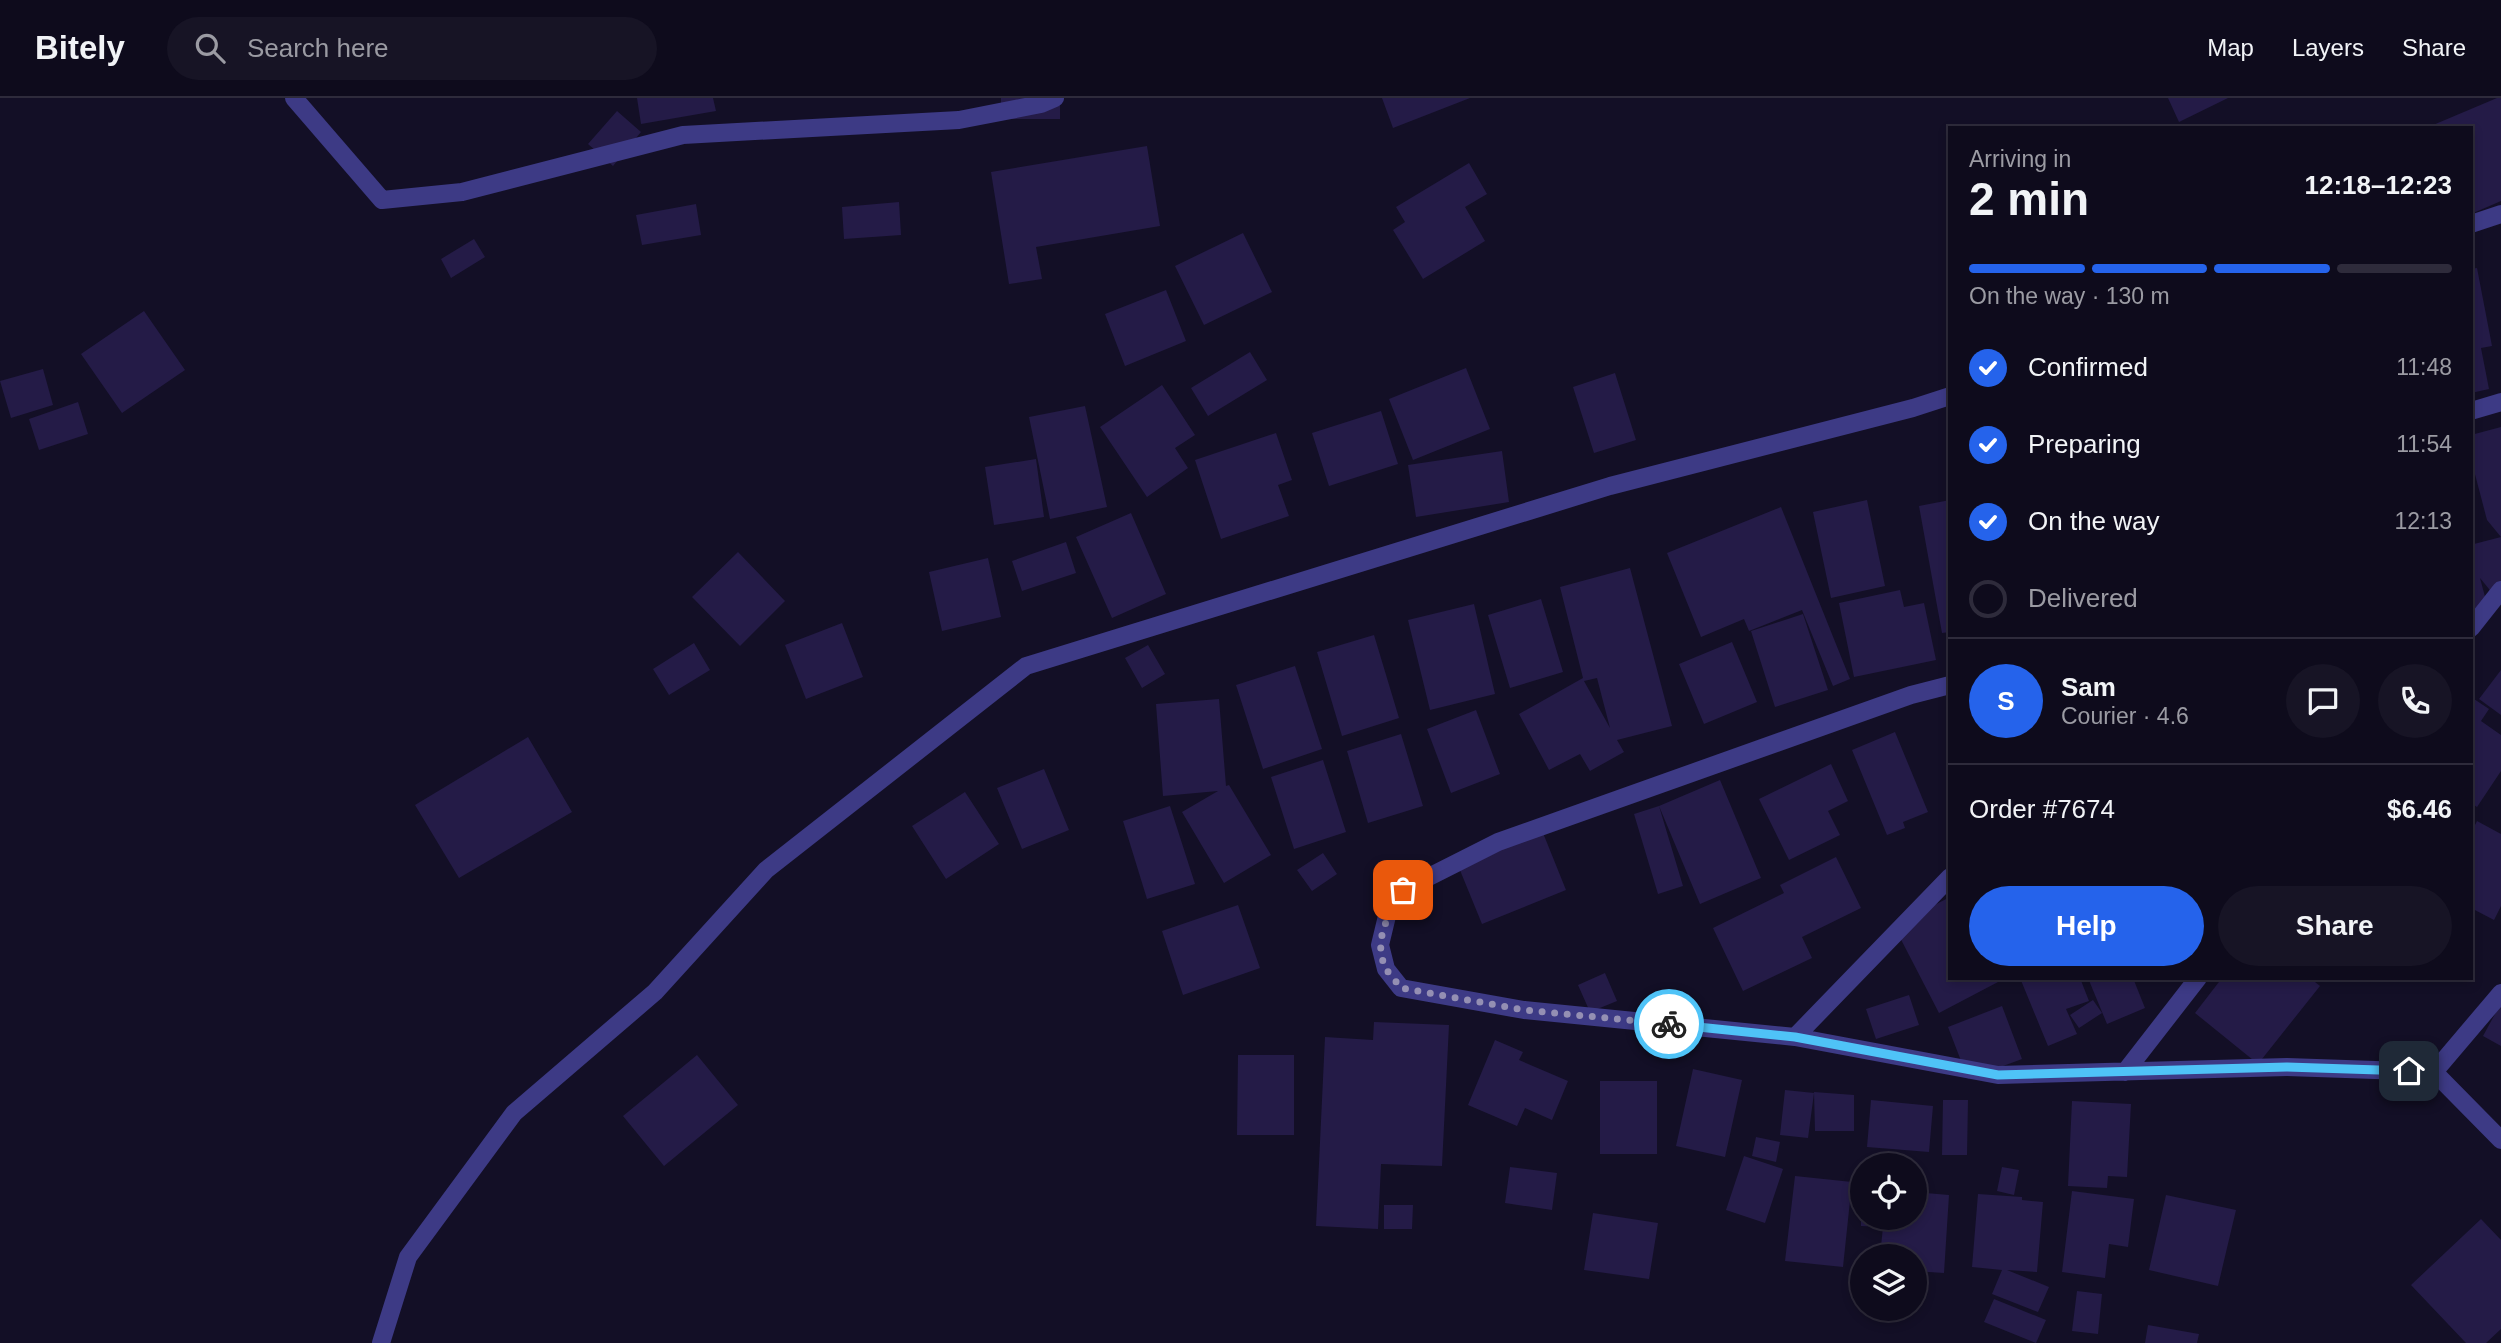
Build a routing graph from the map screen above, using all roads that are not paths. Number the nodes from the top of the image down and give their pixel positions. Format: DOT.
graph roads {
  1 [pos="294,98"];
  2 [pos="1055,98"];
  3 [pos="2501,214"];
  4 [pos="2473,223"];
  5 [pos="1948,397"];
  6 [pos="2501,402"];
  7 [pos="2473,410"];
  8 [pos="2501,590"];
  9 [pos="2473,625"];
  10 [pos="1948,686"];
  11 [pos="1948,879"];
  12 [pos="2196,980"];
  13 [pos="2501,993"];
  14 [pos="1795,1037"];
  15 [pos="2125,1072"];
  16 [pos="2434,1072"];
  17 [pos="2501,1140"];
  18 [pos="381,1343"];
  1 -- 2 [label="street"];
  3 -- 4 [label="street"];
  5 -- 18 [label="street"];
  6 -- 7 [label="street"];
  8 -- 9 [label="street"];
  10 -- 14 [label="street"];
  11 -- 14 [label="street"];
  12 -- 15 [label="street"];
  13 -- 16 [label="street"];
  14 -- 15 [label="street"];
  15 -- 16 [label="street"];
  16 -- 17 [label="street"];
}
